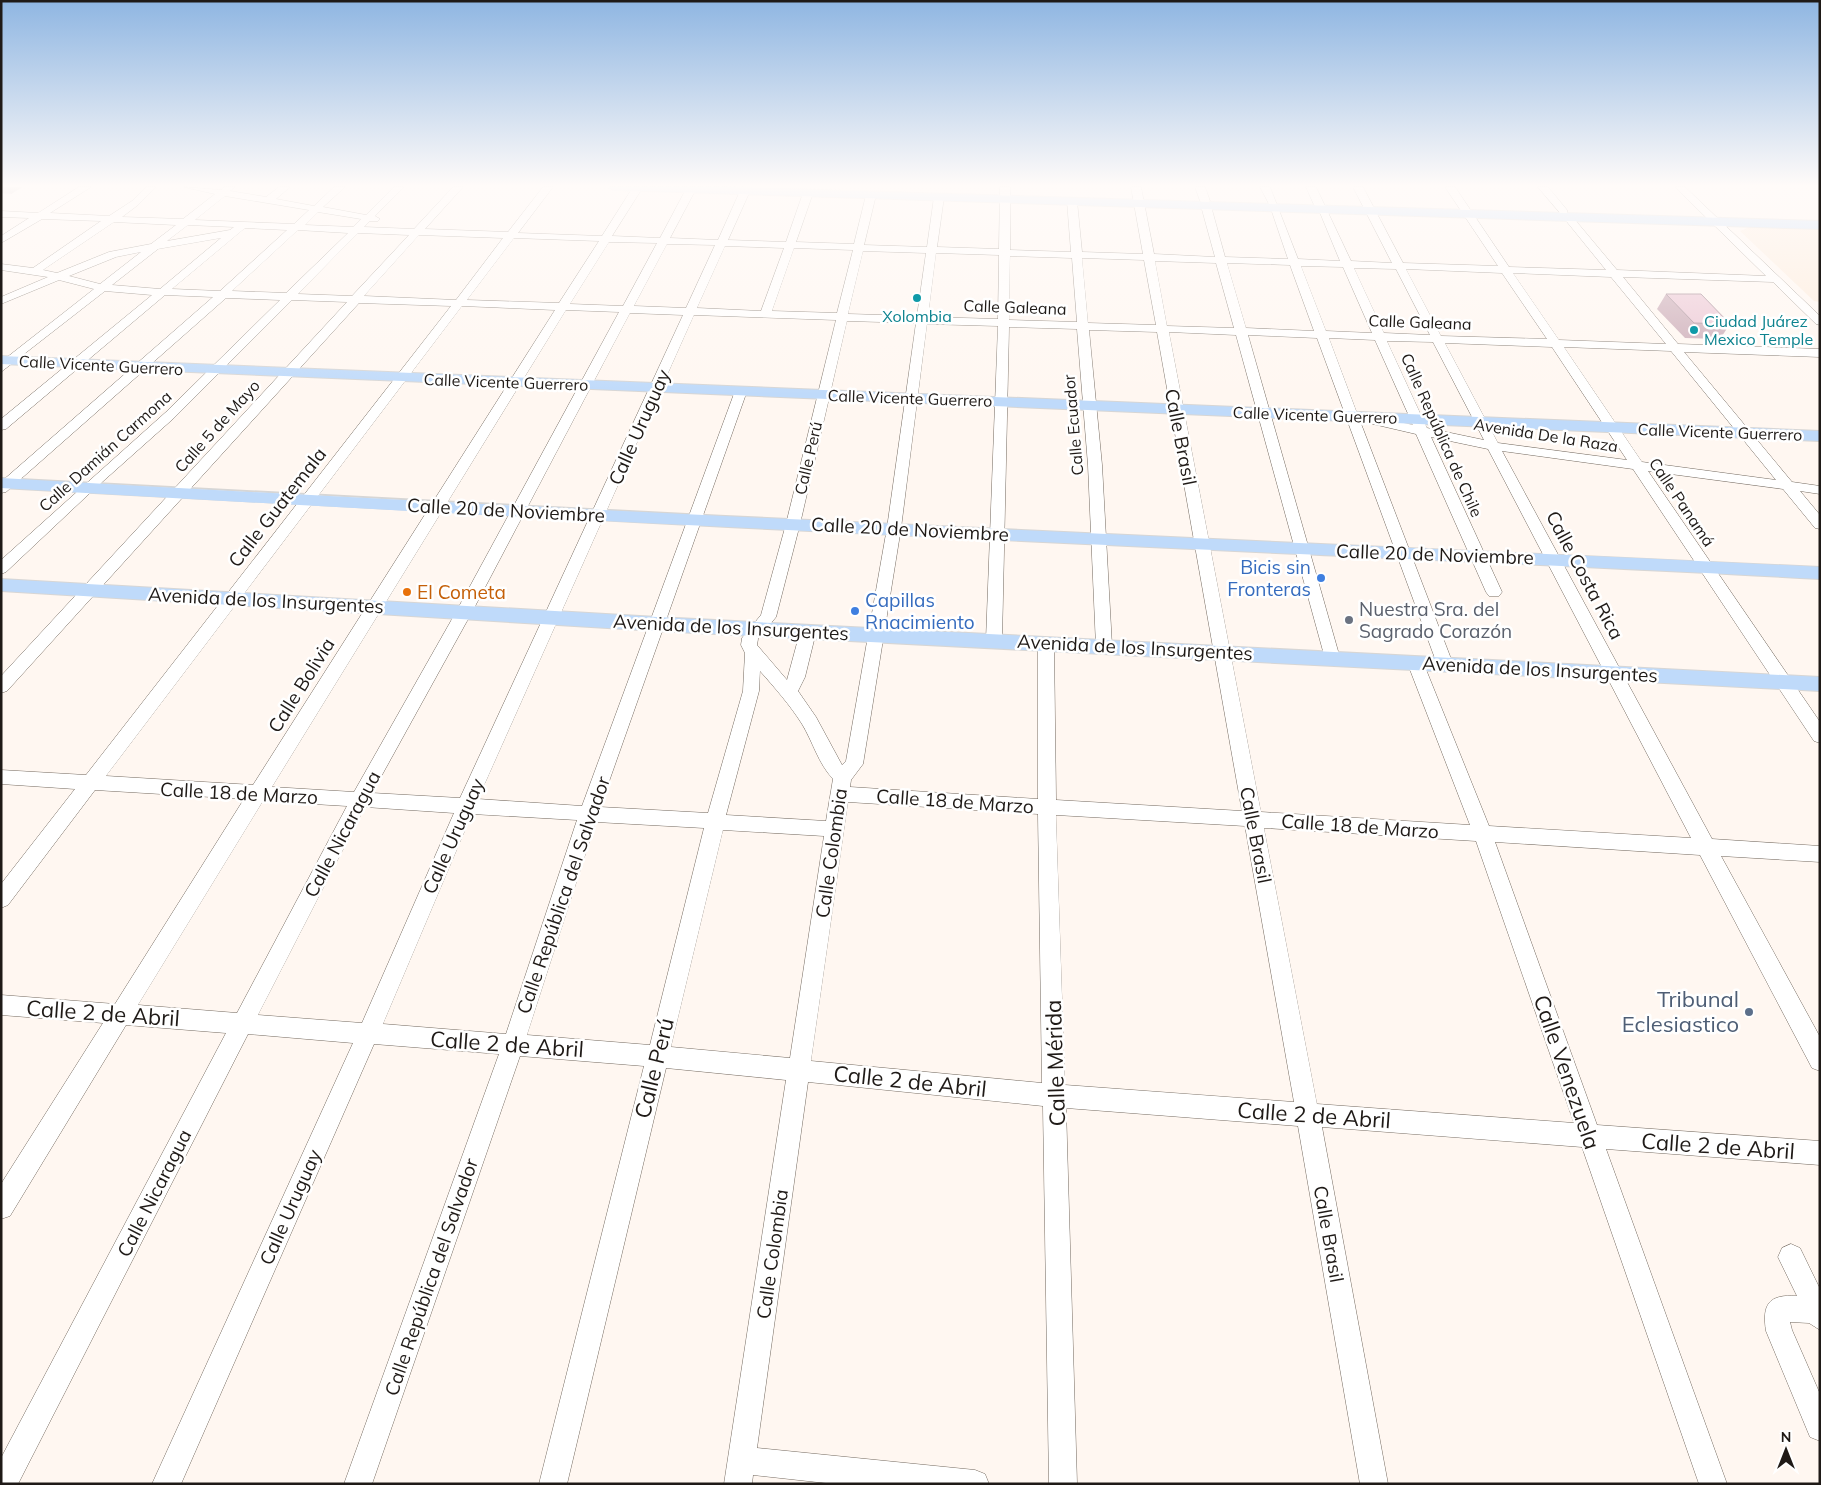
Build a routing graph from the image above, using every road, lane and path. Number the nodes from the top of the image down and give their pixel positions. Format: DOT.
graph roads {
  1 [pos="56,256"];
  2 [pos="108,256"];
  3 [pos="143,256"];
  4 [pos="205,256"];
  5 [pos="266,256"];
  6 [pos="329,256"];
  7 [pos="395,256"];
  8 [pos="495,256"];
  9 [pos="594,256"];
  10 [pos="653,256"];
  11 [pos="715,256"];
  12 [pos="785,256"];
  13 [pos="857,256"];
  14 [pos="930,256"];
  15 [pos="1004,256"];
  16 [pos="1076,256"];
  17 [pos="1131,256"];
  18 [pos="1291,256"];
  19 [pos="1343,256"];
  20 [pos="1394,256"];
  21 [pos="1497,256"];
  22 [pos="1600,256"];
  23 [pos="1752,256"];
  24 [pos="1148,257"];
  25 [pos="1220,259"];
  26 [pos="1293,262"];
  27 [pos="1346,264"];
  28 [pos="1399,265"];
  29 [pos="1,267"];
  30 [pos="1506,269"];
  31 [pos="35,271"];
  32 [pos="1614,273"];
  33 [pos="62,277"];
  34 [pos="1774,278"];
  35 [pos="102,288"];
  36 [pos="162,292"];
  37 [pos="224,294"];
  38 [pos="290,297"];
  39 [pos="355,299"];
  40 [pos="1,301"];
  41 [pos="459,303"];
  42 [pos="562,306"];
  43 [pos="626,308"];
  44 [pos="690,311"];
  45 [pos="766,314"];
  46 [pos="841,316"];
  47 [pos="922,320"];
  48 [pos="1820,322"];
  49 [pos="1003,323"];
  50 [pos="1081,326"];
  51 [pos="1161,329"];
  52 [pos="1240,331"];
  53 [pos="1320,334"];
  54 [pos="1378,336"];
  55 [pos="1437,338"];
  56 [pos="1555,343"];
  57 [pos="1675,348"];
  58 [pos="1820,353"];
  59 [pos="4,363"];
  60 [pos="76,364"];
  61 [pos="141,367"];
  62 [pos="216,370"];
  63 [pos="289,373"];
  64 [pos="403,378"];
  65 [pos="515,382"];
  66 [pos="586,385"];
  67 [pos="657,388"];
  68 [pos="741,392"];
  69 [pos="823,395"];
  70 [pos="912,398"];
  71 [pos="1003,402"];
  72 [pos="1089,406"];
  73 [pos="1176,410"];
  74 [pos="1265,413"];
  75 [pos="1355,417"];
  76 [pos="1481,421"];
  77 [pos="1,426"];
  78 [pos="1420,426"];
  79 [pos="1611,427"];
  80 [pos="1744,432"];
  81 [pos="1820,436"];
  82 [pos="1494,446"];
  83 [pos="1638,466"];
  84 [pos="3,485"];
  85 [pos="1788,486"];
  86 [pos="86,489"];
  87 [pos="1820,490"];
  88 [pos="180,494"];
  89 [pos="307,501"];
  90 [pos="437,507"];
  91 [pos="518,510"];
  92 [pos="599,514"];
  93 [pos="694,519"];
  94 [pos="793,524"];
  95 [pos="1820,525"];
  96 [pos="894,528"];
  97 [pos="997,534"];
  98 [pos="1099,538"];
  99 [pos="1201,543"];
  100 [pos="1304,549"];
  101 [pos="1404,553"];
  102 [pos="1476,555"];
  103 [pos="1552,558"];
  104 [pos="1704,566"];
  105 [pos="1,569"];
  106 [pos="1820,573"];
  107 [pos="1,586"];
  108 [pos="91,590"];
  109 [pos="1494,592"];
  110 [pos="232,599"];
  111 [pos="375,606"];
  112 [pos="464,612"];
  113 [pos="551,617"];
  114 [pos="657,624"];
  115 [pos="758,629"];
  116 [pos="808,632"];
  117 [pos="876,635"];
  118 [pos="994,640"];
  119 [pos="1046,643"];
  120 [pos="1104,646"];
  121 [pos="1223,652"];
  122 [pos="754,653"];
  123 [pos="1332,658"];
  124 [pos="1415,662"];
  125 [pos="1445,664"];
  126 [pos="1612,672"];
  127 [pos="1783,682"];
  128 [pos="1820,684"];
  129 [pos="1,687"];
  130 [pos="790,692"];
  131 [pos="1820,736"];
  132 [pos="1,777"];
  133 [pos="91,784"];
  134 [pos="841,785"];
  135 [pos="258,794"];
  136 [pos="359,800"];
  137 [pos="466,806"];
  138 [pos="1047,808"];
  139 [pos="589,813"];
  140 [pos="1252,819"];
  141 [pos="715,822"];
  142 [pos="836,829"];
  143 [pos="1483,834"];
  144 [pos="1707,847"];
  145 [pos="1820,854"];
  146 [pos="1,899"];
  147 [pos="1,1005"];
  148 [pos="120,1014"];
  149 [pos="242,1024"];
  150 [pos="368,1034"];
  151 [pos="513,1044"];
  152 [pos="657,1056"];
  153 [pos="1820,1060"];
  154 [pos="798,1069"];
  155 [pos="1056,1096"];
  156 [pos="1308,1115"];
  157 [pos="1589,1137"];
  158 [pos="1820,1153"];
  159 [pos="1,1207"];
  160 [pos="1791,1257"];
  161 [pos="1818,1314"];
  162 [pos="1820,1427"];
  163 [pos="740,1472"];
  164 [pos="4,1484"];
  165 [pos="166,1484"];
  166 [pos="358,1484"];
  167 [pos="553,1484"];
  168 [pos="975,1484"];
  169 [pos="1063,1484"];
  170 [pos="1374,1484"];
  171 [pos="1713,1484"];
  1 -- 31 [label="street"];
  2 -- 33 [label="street"];
  3 -- 35 [label="street"];
  4 -- 36 [label="street"];
  5 -- 37 [label="street"];
  6 -- 38 [label="street, Calle Damián Carmona"];
  7 -- 39 [label="street, Calle 5 de Mayo"];
  8 -- 41 [label="street, Calle Guatemala"];
  9 -- 42 [label="street, Calle Bolivia"];
  10 -- 43 [label="street, Calle Nicaragua"];
  11 -- 44 [label="street, Calle Uruguay"];
  12 -- 45 [label="street"];
  13 -- 46 [label="street, Calle Perú"];
  14 -- 47 [label="street, Calle Colombia"];
  15 -- 49 [label="street"];
  16 -- 50 [label="street, Calle Ecuador"];
  17 -- 24 [label="street"];
  18 -- 26 [label="street"];
  19 -- 27 [label="street, Calle República de Chile"];
  20 -- 28 [label="street, Calle Costa Rica"];
  21 -- 30 [label="street, Calle Panamá"];
  22 -- 32 [label="street"];
  23 -- 34 [label="street"];
  24 -- 25 [label="street"];
  24 -- 51 [label="street, Calle Brasil"];
  25 -- 26 [label="street"];
  25 -- 52 [label="street"];
  26 -- 27 [label="street"];
  26 -- 53 [label="street"];
  27 -- 28 [label="street"];
  27 -- 54 [label="street, Calle República de Chile"];
  28 -- 30 [label="street"];
  28 -- 55 [label="street, Calle Costa Rica"];
  29 -- 31 [label="street, Calle Galeana"];
  30 -- 32 [label="street"];
  30 -- 56 [label="street, Calle Panamá"];
  31 -- 33 [label="street, Calle Galeana"];
  32 -- 34 [label="street"];
  32 -- 57 [label="street"];
  33 -- 35 [label="street, Calle Galeana"];
  33 -- 40 [label="street"];
  34 -- 48 [label="street"];
  35 -- 36 [label="street, Calle Galeana"];
  35 -- 59 [label="street"];
  36 -- 37 [label="street, Calle Galeana"];
  36 -- 60 [label="street"];
  37 -- 38 [label="street, Calle Galeana"];
  37 -- 61 [label="street"];
  38 -- 39 [label="street, Calle Galeana"];
  38 -- 62 [label="street, Calle Damián Carmona"];
  39 -- 41 [label="street, Calle Galeana"];
  39 -- 63 [label="street, Calle 5 de Mayo"];
  41 -- 42 [label="street, Calle Galeana"];
  41 -- 64 [label="street, Calle Guatemala"];
  42 -- 43 [label="street, Calle Galeana"];
  42 -- 65 [label="street, Calle Bolivia"];
  43 -- 44 [label="street, Calle Galeana"];
  43 -- 66 [label="street, Calle Nicaragua"];
  44 -- 45 [label="street, Calle Galeana"];
  44 -- 67 [label="street, Calle Uruguay"];
  45 -- 46 [label="street, Calle Galeana"];
  46 -- 47 [label="street, Calle Galeana"];
  46 -- 69 [label="street, Calle Perú"];
  47 -- 49 [label="street, Calle Galeana"];
  47 -- 70 [label="street, Calle Colombia"];
  49 -- 50 [label="street, Calle Galeana"];
  49 -- 71 [label="street"];
  50 -- 51 [label="street, Calle Galeana"];
  50 -- 72 [label="street, Calle Ecuador"];
  51 -- 52 [label="street, Calle Galeana"];
  51 -- 73 [label="street, Calle Brasil"];
  52 -- 53 [label="street, Calle Galeana"];
  52 -- 74 [label="street"];
  53 -- 54 [label="street, Calle Galeana"];
  53 -- 75 [label="street"];
  54 -- 55 [label="street, Calle Galeana"];
  54 -- 78 [label="street, Calle República de Chile"];
  55 -- 56 [label="street, Calle Galeana"];
  55 -- 76 [label="street, Calle Costa Rica"];
  56 -- 57 [label="street, Calle Galeana"];
  56 -- 79 [label="street, Calle Panamá"];
  57 -- 58 [label="street, Calle Galeana"];
  57 -- 80 [label="street"];
  59 -- 60 [label="main road, Calle Vicente Guerrero"];
  60 -- 61 [label="main road, Calle Vicente Guerrero"];
  60 -- 77 [label="street"];
  61 -- 62 [label="main road, Calle Vicente Guerrero"];
  61 -- 84 [label="street"];
  62 -- 63 [label="main road, Calle Vicente Guerrero"];
  62 -- 86 [label="street, Calle Damián Carmona"];
  63 -- 64 [label="main road, Calle Vicente Guerrero"];
  63 -- 88 [label="street, Calle 5 de Mayo"];
  64 -- 65 [label="main road, Calle Vicente Guerrero"];
  64 -- 89 [label="street, Calle Guatemala"];
  65 -- 66 [label="main road, Calle Vicente Guerrero"];
  65 -- 90 [label="street, Calle Bolivia"];
  66 -- 67 [label="main road, Calle Vicente Guerrero"];
  66 -- 91 [label="street, Calle Nicaragua"];
  67 -- 68 [label="main road, Calle Vicente Guerrero"];
  67 -- 92 [label="street, Calle Uruguay"];
  68 -- 69 [label="main road, Calle Vicente Guerrero"];
  68 -- 93 [label="street, Calle República del Salvador"];
  69 -- 70 [label="main road, Calle Vicente Guerrero"];
  69 -- 94 [label="street, Calle Perú"];
  70 -- 71 [label="main road, Calle Vicente Guerrero"];
  70 -- 96 [label="street, Calle Colombia"];
  71 -- 72 [label="main road, Calle Vicente Guerrero"];
  71 -- 97 [label="street"];
  72 -- 73 [label="main road, Calle Vicente Guerrero"];
  72 -- 98 [label="street, Calle Ecuador"];
  73 -- 74 [label="main road, Calle Vicente Guerrero"];
  73 -- 99 [label="street, Calle Brasil"];
  74 -- 75 [label="main road, Calle Vicente Guerrero"];
  74 -- 100 [label="street"];
  75 -- 78 [label="main road, Calle Vicente Guerrero"];
  75 -- 101 [label="street"];
  76 -- 78 [label="main road, Calle Vicente Guerrero"];
  76 -- 79 [label="main road, Calle Vicente Guerrero"];
  76 -- 82 [label="street, Calle Costa Rica"];
  78 -- 82 [label="street, Avenida De la Raza"];
  78 -- 102 [label="street, Calle República de Chile"];
  79 -- 80 [label="main road, Calle Vicente Guerrero"];
  79 -- 83 [label="street, Calle Panamá"];
  80 -- 81 [label="main road, Calle Vicente Guerrero"];
  80 -- 85 [label="street"];
  82 -- 83 [label="street, Avenida De la Raza"];
  82 -- 103 [label="street, Calle Costa Rica"];
  83 -- 85 [label="street, Avenida De la Raza"];
  83 -- 104 [label="street, Calle Panamá"];
  84 -- 86 [label="main road, Calle 20 de Noviembre"];
  85 -- 87 [label="street, Avenida De la Raza"];
  85 -- 95 [label="street"];
  86 -- 88 [label="main road, Calle 20 de Noviembre"];
  86 -- 105 [label="street, Calle Damián Carmona"];
  88 -- 89 [label="main road, Calle 20 de Noviembre"];
  88 -- 108 [label="street, Calle 5 de Mayo"];
  89 -- 90 [label="main road, Calle 20 de Noviembre"];
  89 -- 110 [label="street, Calle Guatemala"];
  90 -- 91 [label="main road, Calle 20 de Noviembre"];
  90 -- 111 [label="street, Calle Bolivia"];
  91 -- 92 [label="main road, Calle 20 de Noviembre"];
  91 -- 112 [label="street, Calle Nicaragua"];
  92 -- 93 [label="main road, Calle 20 de Noviembre"];
  92 -- 113 [label="street, Calle Uruguay"];
  93 -- 94 [label="main road, Calle 20 de Noviembre"];
  93 -- 114 [label="street, Calle República del Salvador"];
  94 -- 96 [label="main road, Calle 20 de Noviembre"];
  94 -- 115 [label="street, Calle Perú"];
  96 -- 97 [label="main road, Calle 20 de Noviembre"];
  96 -- 117 [label="street, Calle Colombia"];
  97 -- 98 [label="main road, Calle 20 de Noviembre"];
  97 -- 118 [label="street"];
  98 -- 99 [label="main road, Calle 20 de Noviembre"];
  98 -- 120 [label="street, Calle Ecuador"];
  99 -- 100 [label="main road, Calle 20 de Noviembre"];
  99 -- 121 [label="street, Calle Brasil"];
  100 -- 101 [label="main road, Calle 20 de Noviembre"];
  100 -- 123 [label="street"];
  101 -- 102 [label="main road, Calle 20 de Noviembre"];
  101 -- 125 [label="street"];
  102 -- 103 [label="main road, Calle 20 de Noviembre"];
  102 -- 109 [label="street, Calle República de Chile"];
  103 -- 104 [label="main road, Calle 20 de Noviembre"];
  103 -- 126 [label="street, Calle Costa Rica"];
  104 -- 106 [label="main road, Calle 20 de Noviembre"];
  104 -- 127 [label="street, Calle Panamá"];
  107 -- 108 [label="main road, Avenida de los Insurgentes"];
  108 -- 110 [label="main road, Avenida de los Insurgentes"];
  108 -- 129 [label="street, Calle 5 de Mayo"];
  110 -- 111 [label="main road, Avenida de los Insurgentes"];
  110 -- 133 [label="street, Calle Guatemala"];
  111 -- 112 [label="main road, Avenida de los Insurgentes"];
  111 -- 135 [label="street, Calle Bolivia"];
  112 -- 113 [label="main road, Avenida de los Insurgentes"];
  112 -- 136 [label="street, Calle Nicaragua"];
  113 -- 114 [label="main road, Avenida de los Insurgentes"];
  113 -- 137 [label="street, Calle Uruguay"];
  114 -- 115 [label="main road, Avenida de los Insurgentes"];
  114 -- 139 [label="street, Calle República del Salvador"];
  115 -- 116 [label="main road, Avenida de los Insurgentes"];
  115 -- 122 [label="street, Calle Perú"];
  116 -- 117 [label="main road, Avenida de los Insurgentes"];
  116 -- 130 [label="street"];
  117 -- 118 [label="main road, Avenida de los Insurgentes"];
  117 -- 134 [label="street, Calle Colombia"];
  118 -- 119 [label="main road, Avenida de los Insurgentes"];
  119 -- 120 [label="main road, Avenida de los Insurgentes"];
  119 -- 138 [label="street, Calle Mérida"];
  120 -- 121 [label="main road, Avenida de los Insurgentes"];
  121 -- 123 [label="main road, Avenida de los Insurgentes"];
  121 -- 140 [label="street, Calle Brasil"];
  122 -- 130 [label="street"];
  122 -- 141 [label="street, Calle Perú"];
  123 -- 124 [label="main road, Avenida de los Insurgentes"];
  124 -- 125 [label="main road, Avenida de los Insurgentes"];
  124 -- 143 [label="street, Calle Venezuela"];
  125 -- 126 [label="main road, Avenida de los Insurgentes"];
  126 -- 127 [label="main road, Avenida de los Insurgentes"];
  126 -- 144 [label="street, Calle Costa Rica"];
  127 -- 128 [label="main road, Avenida de los Insurgentes"];
  127 -- 131 [label="street, Calle Panamá"];
  130 -- 134 [label="street"];
  132 -- 133 [label="street, Calle 18 de Marzo"];
  133 -- 135 [label="street, Calle 18 de Marzo"];
  133 -- 146 [label="street, Calle Guatemala"];
  134 -- 138 [label="street, Calle 18 de Marzo"];
  134 -- 142 [label="street, Calle Colombia"];
  135 -- 136 [label="street, Calle 18 de Marzo"];
  135 -- 148 [label="street, Calle Bolivia"];
  136 -- 137 [label="street, Calle 18 de Marzo"];
  136 -- 149 [label="street, Calle Nicaragua"];
  137 -- 139 [label="street, Calle 18 de Marzo"];
  137 -- 150 [label="street, Calle Uruguay"];
  138 -- 140 [label="street, Calle 18 de Marzo"];
  138 -- 155 [label="street, Calle Mérida"];
  139 -- 141 [label="street, Calle 18 de Marzo"];
  139 -- 151 [label="street, Calle República del Salvador"];
  140 -- 143 [label="street, Calle 18 de Marzo"];
  140 -- 156 [label="street, Calle Brasil"];
  141 -- 142 [label="street, Calle 18 de Marzo"];
  141 -- 152 [label="street, Calle Perú"];
  142 -- 154 [label="street, Calle Colombia"];
  143 -- 144 [label="street, Calle 18 de Marzo"];
  143 -- 157 [label="street, Calle Venezuela"];
  144 -- 145 [label="street, Calle 18 de Marzo"];
  144 -- 153 [label="street, Calle Costa Rica"];
  147 -- 148 [label="street, Calle 2 de Abril"];
  148 -- 149 [label="street, Calle 2 de Abril"];
  148 -- 159 [label="street, Calle Bolivia"];
  149 -- 150 [label="street, Calle 2 de Abril"];
  149 -- 164 [label="street, Calle Nicaragua"];
  150 -- 151 [label="street, Calle 2 de Abril"];
  150 -- 165 [label="street, Calle Uruguay"];
  151 -- 152 [label="street, Calle 2 de Abril"];
  151 -- 166 [label="street, Calle República del Salvador"];
  152 -- 154 [label="street, Calle 2 de Abril"];
  152 -- 167 [label="street, Calle Perú"];
  154 -- 155 [label="street, Calle 2 de Abril"];
  154 -- 163 [label="street, Calle Colombia"];
  155 -- 156 [label="street, Calle 2 de Abril"];
  155 -- 169 [label="street, Calle Mérida"];
  156 -- 157 [label="street, Calle 2 de Abril"];
  156 -- 170 [label="street, Calle Brasil"];
  157 -- 158 [label="street, Calle 2 de Abril"];
  157 -- 171 [label="street, Calle Venezuela"];
  160 -- 161 [label="street"];
  161 -- 162 [label="street"];
  163 -- 168 [label="street"];
}
